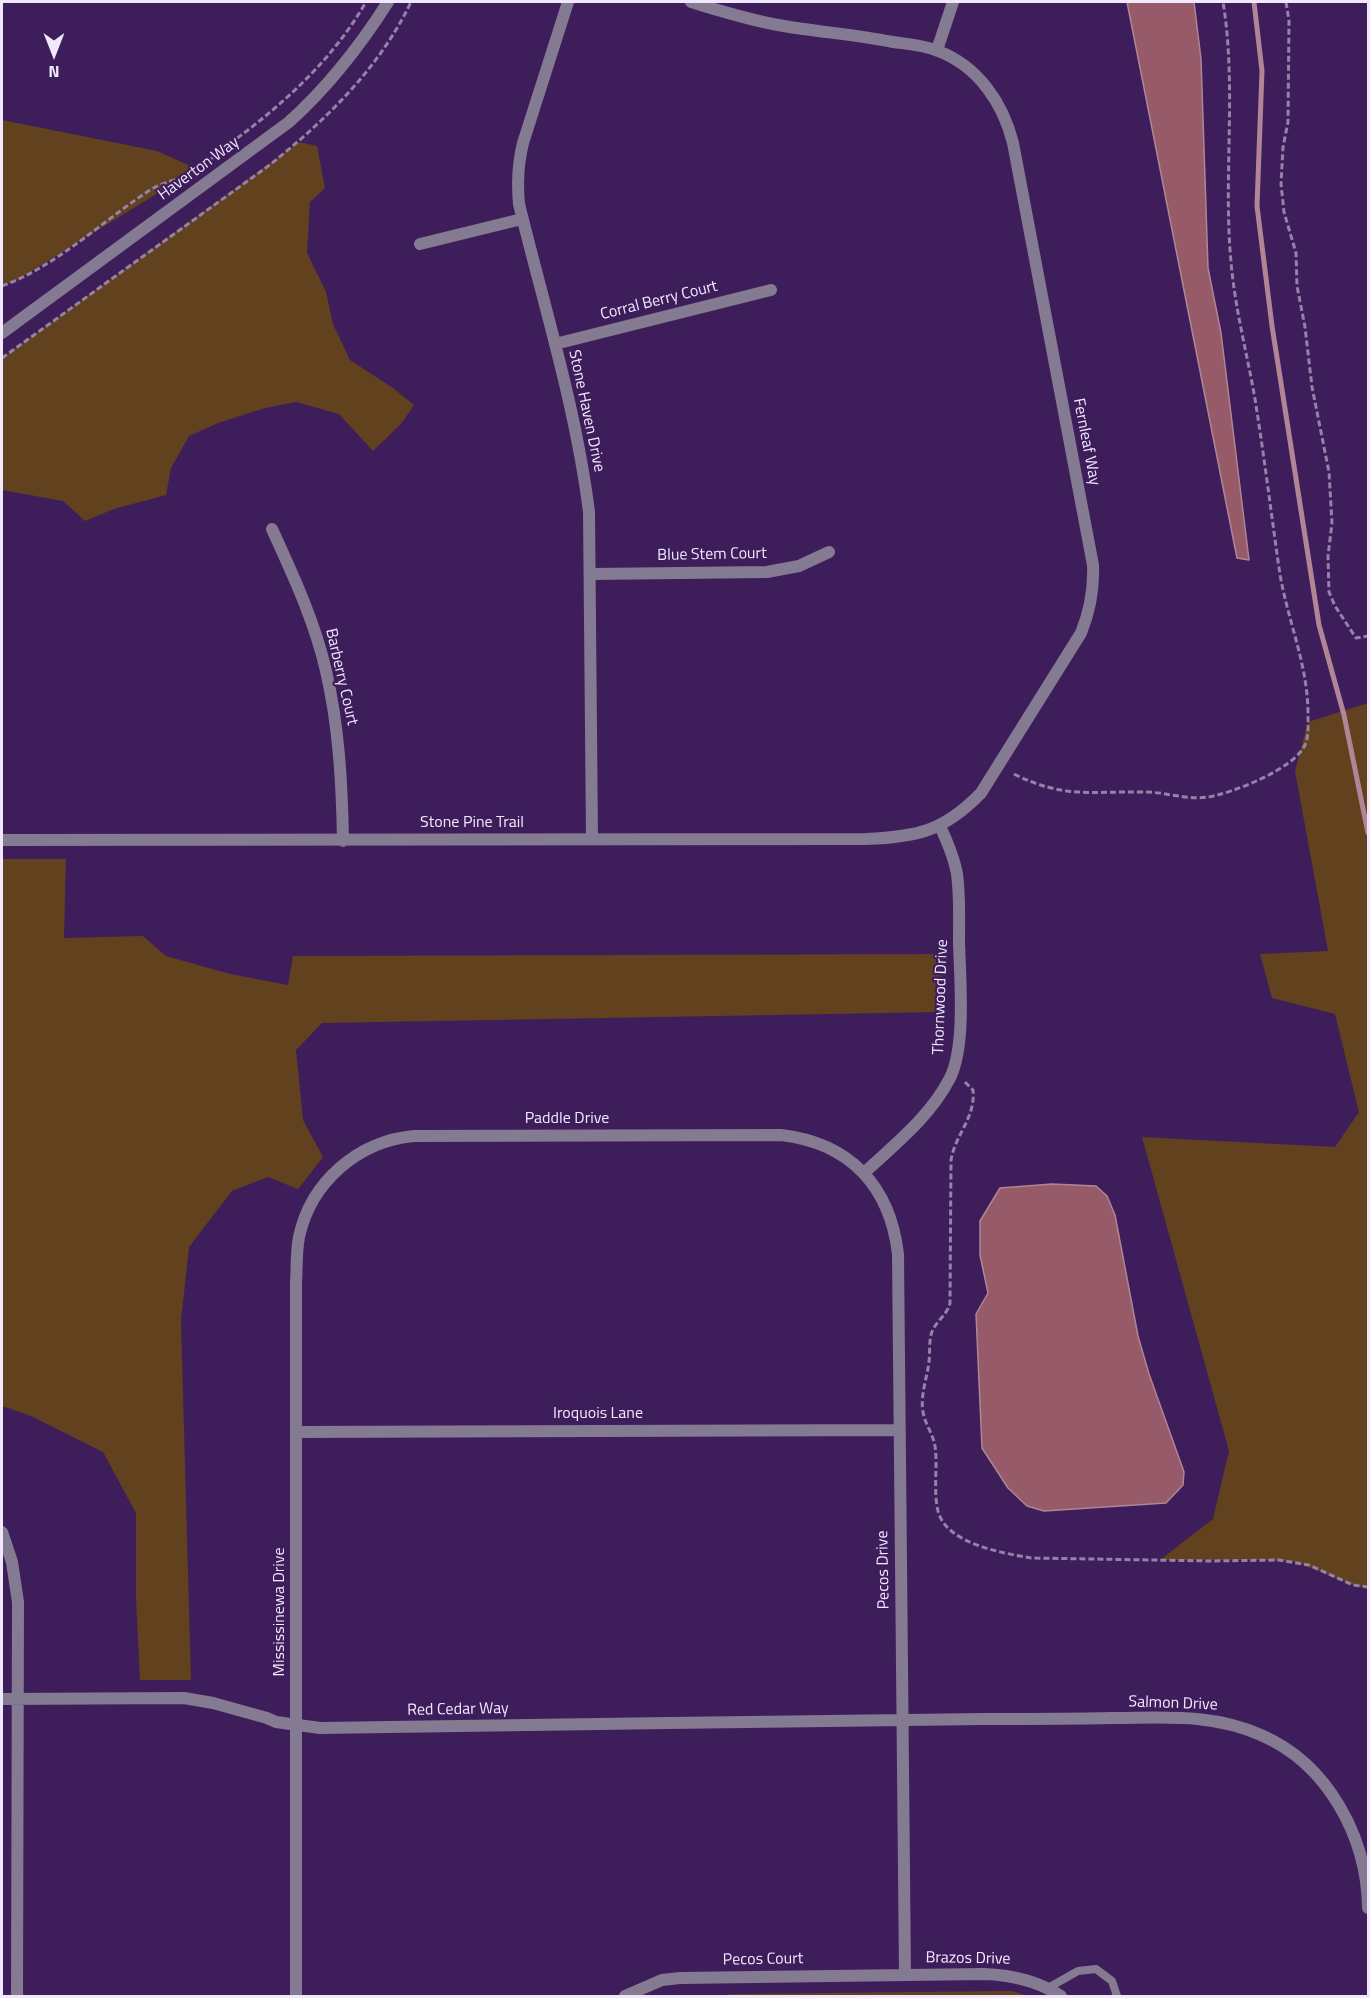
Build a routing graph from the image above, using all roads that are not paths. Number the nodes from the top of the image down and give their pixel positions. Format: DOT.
graph roads {
  1 [pos="388,2"];
  2 [pos="568,2"];
  3 [pos="691,2"];
  4 [pos="953,2"];
  5 [pos="937,50"];
  6 [pos="522,219"];
  7 [pos="420,244"];
  8 [pos="771,290"];
  9 [pos="2,333"];
  10 [pos="555,344"];
  11 [pos="272,529"];
  12 [pos="829,552"];
  13 [pos="591,574"];
  14 [pos="940,826"];
  15 [pos="591,839"];
  16 [pos="2,840"];
  17 [pos="343,841"];
  18 [pos="864,1173"];
  19 [pos="301,1229"];
  20 [pos="899,1430"];
  21 [pos="297,1432"];
  22 [pos="2,1533"];
  23 [pos="2,1699"];
  24 [pos="19,1699"];
  25 [pos="902,1720"];
  26 [pos="296,1726"];
  27 [pos="1368,1908"];
  28 [pos="905,1975"];
  29 [pos="1048,1988"];
  30 [pos="17,1996"];
  31 [pos="296,1996"];
  32 [pos="625,1996"];
  33 [pos="1061,1996"];
  34 [pos="1117,1996"];
  1 -- 9 [label="street, Haverton Way"];
  2 -- 6 [label="street, Stone Haven Drive"];
  3 -- 5 [label="street"];
  4 -- 5 [label="street"];
  5 -- 14 [label="street, Fernleaf Way"];
  6 -- 7 [label="street"];
  6 -- 10 [label="street, Stone Haven Drive"];
  8 -- 10 [label="street, Corral Berry Court"];
  10 -- 13 [label="street, Stone Haven Drive"];
  11 -- 17 [label="street, Barberry Court"];
  12 -- 13 [label="street, Blue Stem Court"];
  13 -- 15 [label="street, Stone Haven Drive"];
  14 -- 15 [label="street, Stone Pine Trail"];
  14 -- 18 [label="street, Thornwood Drive"];
  15 -- 17 [label="street, Stone Pine Trail"];
  16 -- 17 [label="street, Stone Pine Trail"];
  18 -- 19 [label="street, Paddle Drive"];
  18 -- 20 [label="street, Pecos Drive"];
  19 -- 21 [label="street, Mississinewa Drive"];
  20 -- 21 [label="street, Iroquois Lane"];
  20 -- 25 [label="street, Pecos Drive"];
  21 -- 26 [label="street, Mississinewa Drive"];
  22 -- 24 [label="street"];
  23 -- 24 [label="street, Red Cedar Way"];
  24 -- 26 [label="street, Red Cedar Way"];
  24 -- 30 [label="street"];
  25 -- 26 [label="street, Red Cedar Way"];
  25 -- 27 [label="street, Salmon Drive"];
  25 -- 28 [label="street, Pecos Drive"];
  26 -- 31 [label="street, Mississinewa Drive"];
  28 -- 29 [label="street, Brazos Drive"];
  28 -- 32 [label="street, Pecos Court"];
  29 -- 33 [label="street, Brazos Drive"];
  29 -- 34 [label="lane"];
}
